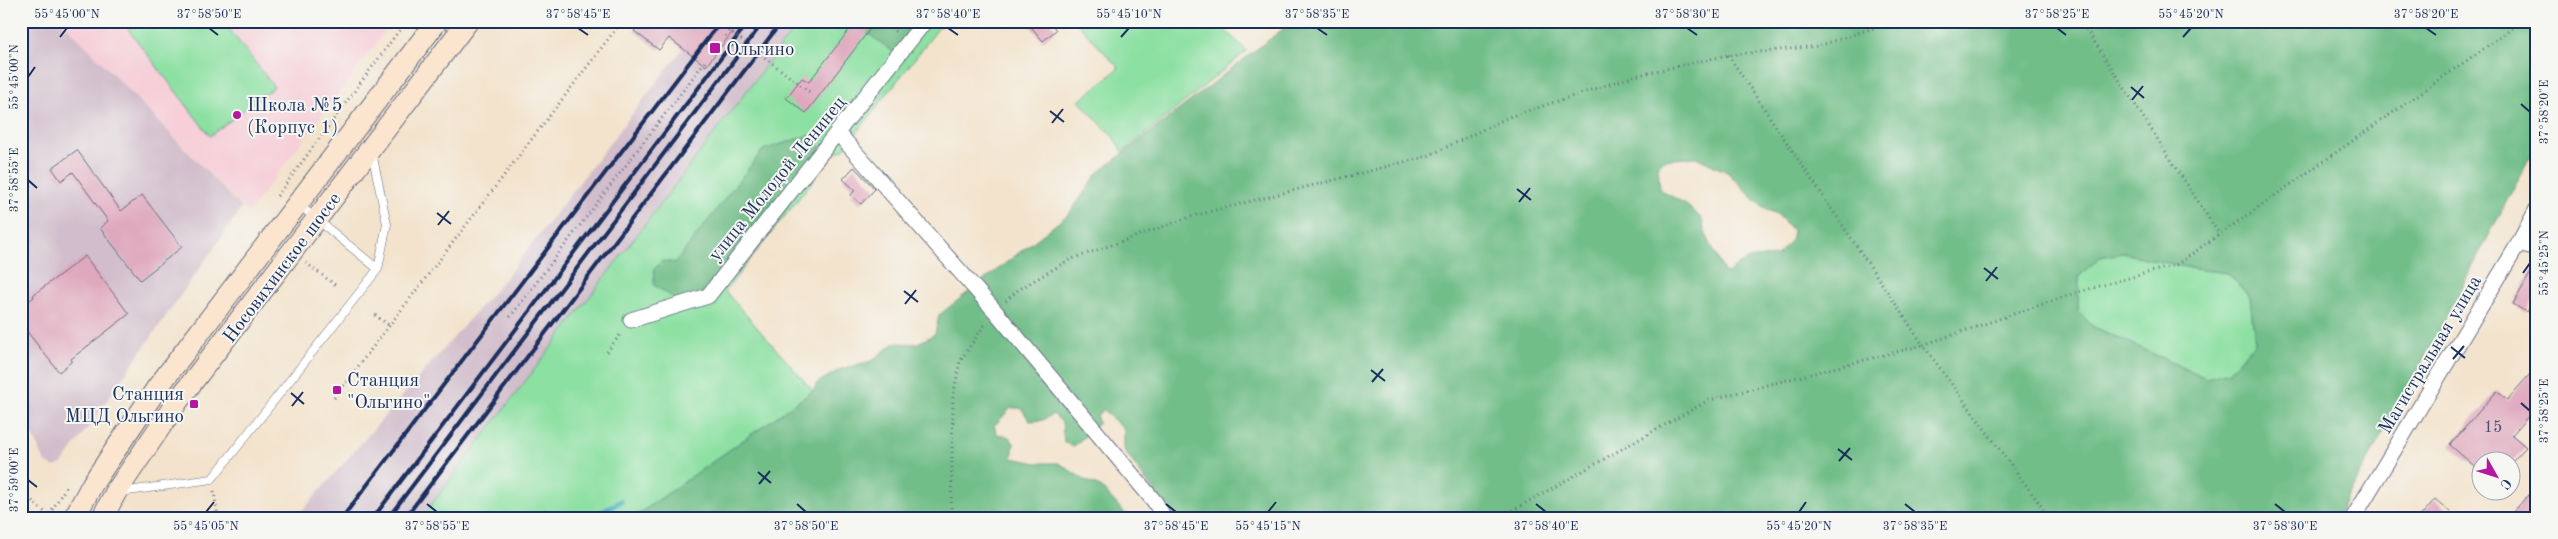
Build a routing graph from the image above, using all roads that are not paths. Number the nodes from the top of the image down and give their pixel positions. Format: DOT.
graph roads {
  1 [pos="437,21"];
  2 [pos="468,21"];
  3 [pos="925,21"];
  4 [pos="838,133"];
  5 [pos="371,148"];
  6 [pos="298,204"];
  7 [pos="2537,209"];
  8 [pos="317,220"];
  9 [pos="2519,243"];
  10 [pos="2537,248"];
  11 [pos="378,269"];
  12 [pos="632,320"];
  13 [pos="116,492"];
  14 [pos="74,518"];
  15 [pos="102,518"];
  16 [pos="1164,518"];
  17 [pos="2353,518"];
  1 -- 6 [label="main road, Носовихинское шоссе"];
  2 -- 5 [label="main road, Носовихинское шоссе"];
  3 -- 4 [label="street, улица Молодой Ленинец"];
  4 -- 12 [label="street, улица Молодой Ленинец"];
  4 -- 16 [label="street"];
  5 -- 8 [label="main road, Носовихинское шоссе"];
  5 -- 11 [label="lane"];
  6 -- 8 [label="lane"];
  6 -- 14 [label="main road, Носовихинское шоссе"];
  7 -- 9 [label="street, Магистральная улица"];
  8 -- 11 [label="lane"];
  8 -- 13 [label="main road, Носовихинское шоссе"];
  9 -- 10 [label="street"];
  9 -- 17 [label="street, Магистральная улица"];
  11 -- 13 [label="lane"];
  13 -- 15 [label="main road, Носовихинское шоссе"];
}
